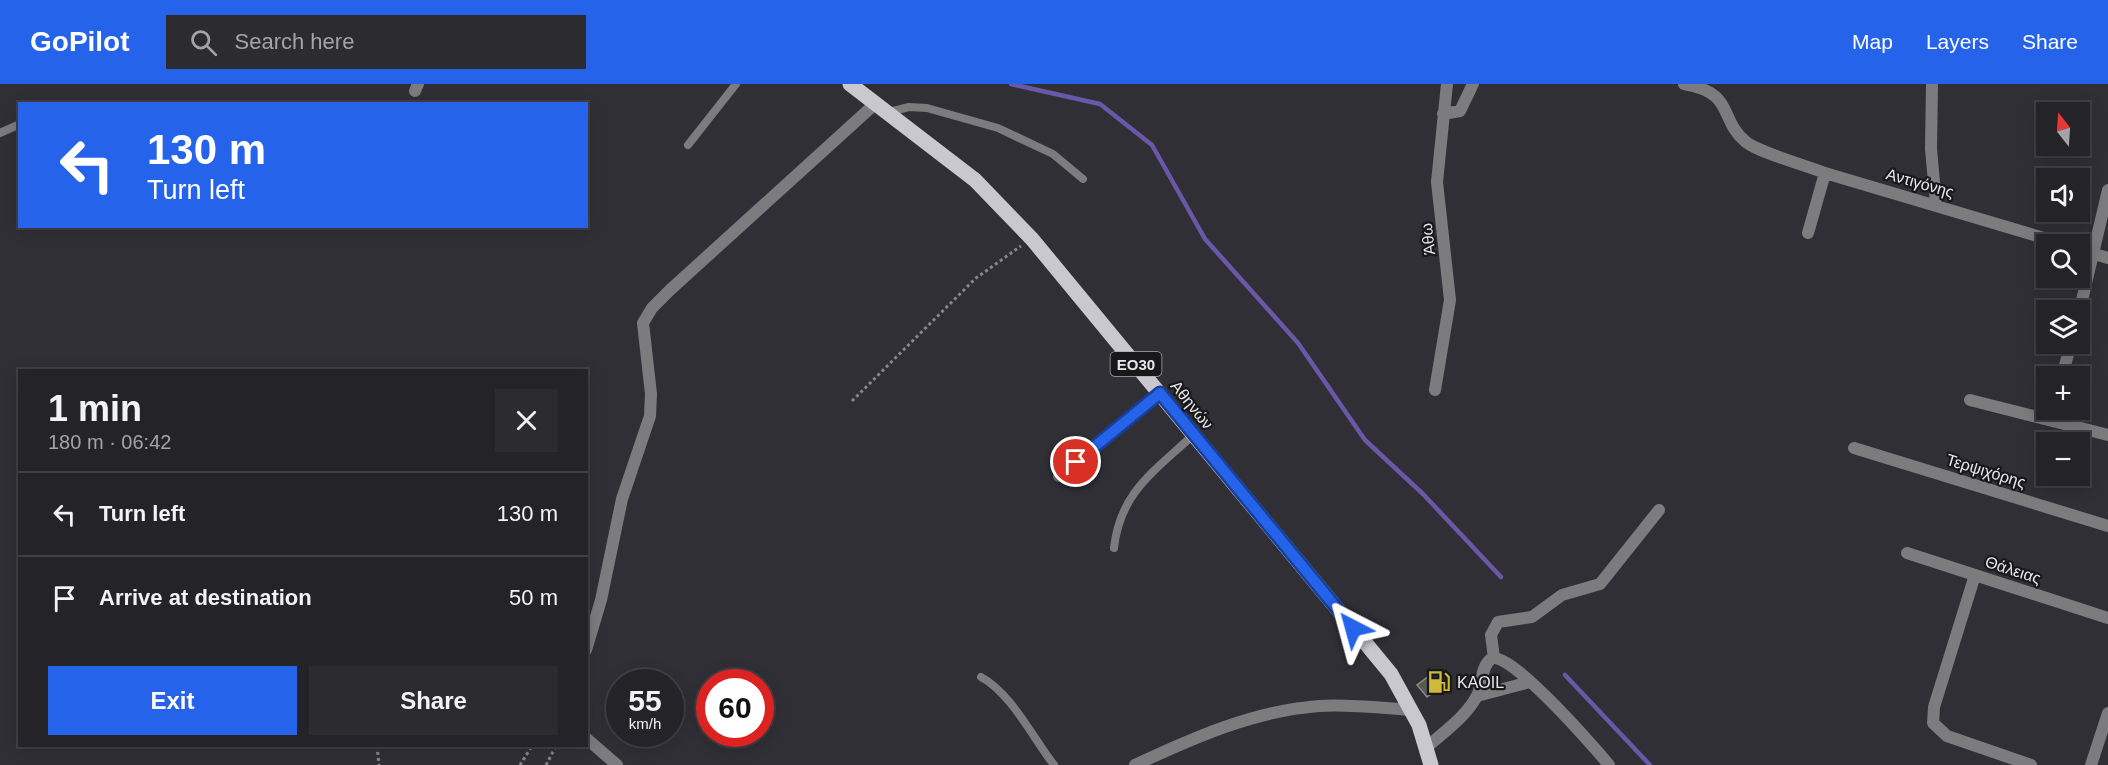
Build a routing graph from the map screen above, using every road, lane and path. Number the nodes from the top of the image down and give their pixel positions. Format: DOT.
graph roads {
  1 [pos="736,84"];
  2 [pos="850,84"];
  3 [pos="1447,84"];
  4 [pos="1473,84"];
  5 [pos="1684,84"];
  6 [pos="1932,84"];
  7 [pos="876,103"];
  8 [pos="889,112"];
  9 [pos="1443,114"];
  10 [pos="18,125"];
  11 [pos="0,133"];
  12 [pos="688,145"];
  13 [pos="1825,172"];
  14 [pos="1083,179"];
  15 [pos="2108,190"];
  16 [pos="1936,204"];
  17 [pos="1808,233"];
  18 [pos="2036,235"];
  19 [pos="1032,239"];
  20 [pos="2090,253"];
  21 [pos="2094,254"];
  22 [pos="2108,258"];
  23 [pos="2082,300"];
  24 [pos="1436,390"];
  25 [pos="1160,393"];
  26 [pos="1970,400"];
  27 [pos="852,401"];
  28 [pos="2036,412"];
  29 [pos="2065,420"];
  30 [pos="1194,435"];
  31 [pos="2108,435"];
  32 [pos="1854,448"];
  33 [pos="1059,476"];
  34 [pos="1659,510"];
  35 [pos="2108,526"];
  36 [pos="1114,548"];
  37 [pos="1907,553"];
  38 [pos="1976,575"];
  39 [pos="2108,618"];
  40 [pos="588,643"];
  41 [pos="1494,658"];
  42 [pos="981,677"];
  43 [pos="1530,682"];
  44 [pos="1477,696"];
  45 [pos="1412,710"];
  46 [pos="2108,713"];
  47 [pos="588,740"];
  48 [pos="377,747"];
  49 [pos="531,747"];
  50 [pos="555,747"];
  51 [pos="1427,747"];
  52 [pos="379,765"];
  53 [pos="519,765"];
  54 [pos="546,765"];
  55 [pos="617,765"];
  56 [pos="1054,765"];
  57 [pos="1135,765"];
  58 [pos="1431,765"];
  59 [pos="1609,765"];
  60 [pos="2031,765"];
  61 [pos="2091,765"];
  1 -- 12 [label="lane"];
  2 -- 7 [label="main road, Αθηνών / ΕΟ30"];
  3 -- 9 [label="street, Άθω"];
  4 -- 9 [label="street"];
  5 -- 13 [label="street, Αντιγόνης"];
  6 -- 16 [label="street"];
  7 -- 8 [label="main road, Αθηνών / ΕΟ30"];
  7 -- 40 [label="street"];
  8 -- 14 [label="lane"];
  8 -- 19 [label="main road, Αθηνών / ΕΟ30"];
  9 -- 24 [label="street, Άθω"];
  10 -- 11 [label="lane"];
  13 -- 16 [label="street, Αντιγόνης"];
  13 -- 17 [label="street"];
  15 -- 21 [label="street"];
  16 -- 18 [label="street, Αντιγόνης"];
  19 -- 25 [label="main road, Αθηνών / ΕΟ30"];
  19 -- 27 [label="path"];
  20 -- 21 [label="street"];
  21 -- 22 [label="street"];
  21 -- 23 [label="street"];
  25 -- 30 [label="main road, Αθηνών / ΕΟ30"];
  25 -- 33 [label="street"];
  26 -- 28 [label="street"];
  29 -- 31 [label="street"];
  30 -- 36 [label="lane"];
  30 -- 45 [label="main road, Αθηνών / ΕΟ30"];
  32 -- 35 [label="street, Τερψιχόρης"];
  34 -- 41 [label="street"];
  37 -- 38 [label="street, Θάλειας"];
  38 -- 39 [label="street, Θάλειας"];
  38 -- 60 [label="street"];
  41 -- 43 [label="street"];
  41 -- 44 [label="street"];
  42 -- 56 [label="lane"];
  43 -- 44 [label="street"];
  43 -- 59 [label="street"];
  44 -- 51 [label="street"];
  45 -- 51 [label="main road, Αθηνών / ΕΟ30"];
  45 -- 57 [label="street"];
  46 -- 61 [label="street"];
  47 -- 55 [label="street"];
  48 -- 52 [label="path"];
  49 -- 53 [label="path"];
  50 -- 54 [label="path"];
  51 -- 58 [label="main road, Αθηνών / ΕΟ30"];
}
